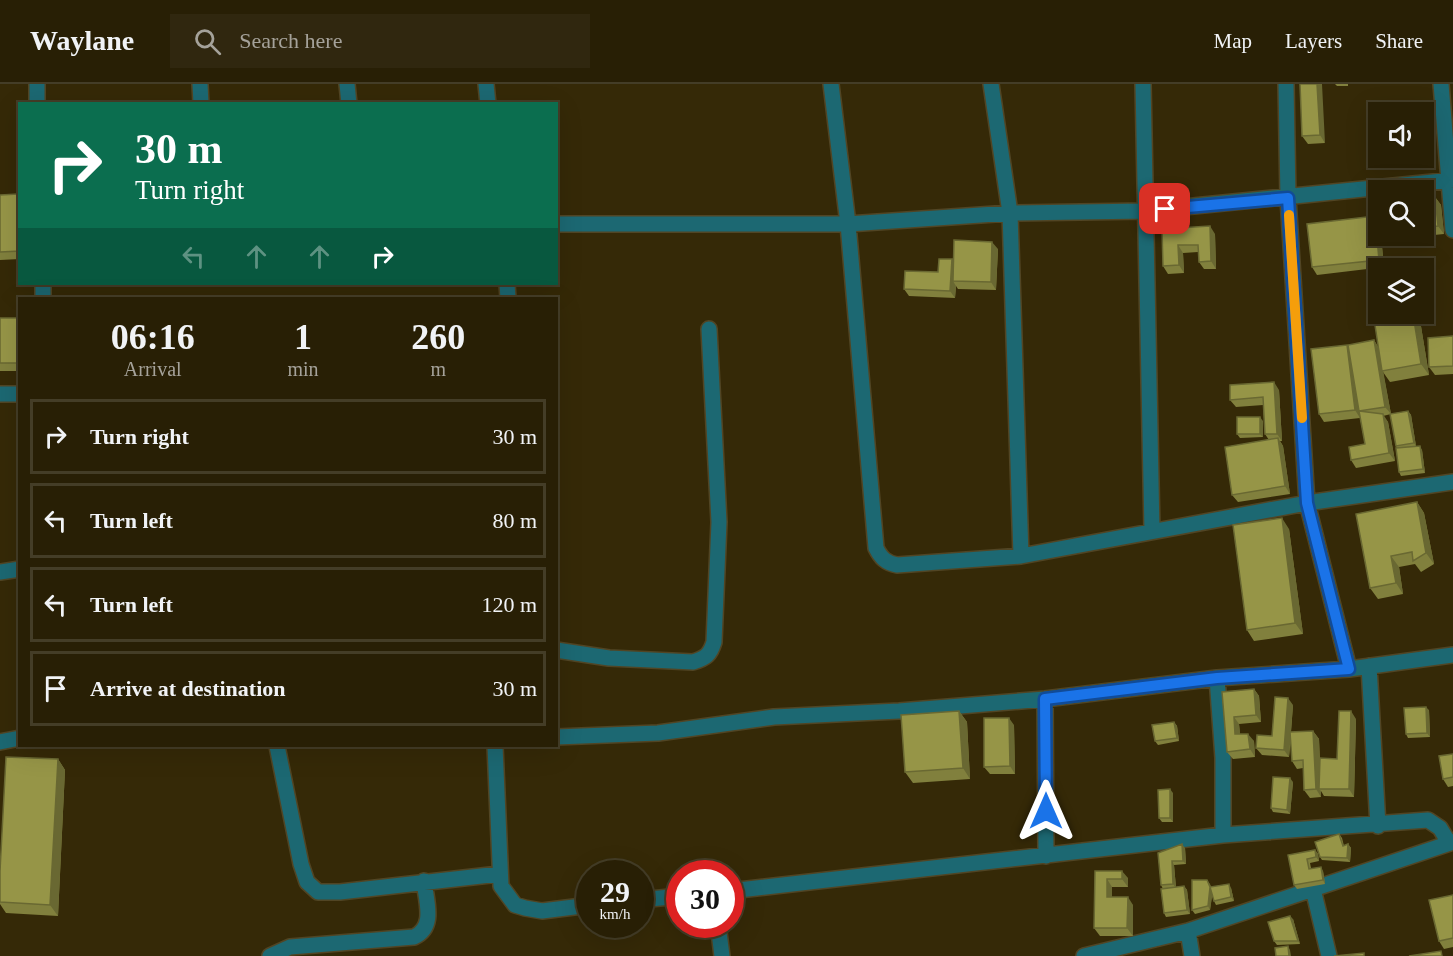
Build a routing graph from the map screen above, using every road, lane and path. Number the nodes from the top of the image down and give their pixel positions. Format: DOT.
graph roads {
  1 [pos="37,84"];
  2 [pos="200,84"];
  3 [pos="347,84"];
  4 [pos="486,84"];
  5 [pos="831,84"];
  6 [pos="991,84"];
  7 [pos="1143,84"];
  8 [pos="1286,84"];
  9 [pos="1441,84"];
  10 [pos="37,102"];
  11 [pos="201,102"];
  12 [pos="349,102"];
  13 [pos="488,102"];
  14 [pos="1451,180"];
  15 [pos="1288,198"];
  16 [pos="1144,211"];
  17 [pos="1010,213"];
  18 [pos="558,224"];
  19 [pos="848,224"];
  20 [pos="1453,230"];
  21 [pos="709,329"];
  22 [pos="0,394"];
  23 [pos="18,394"];
  24 [pos="1453,482"];
  25 [pos="1307,503"];
  26 [pos="1152,531"];
  27 [pos="1021,556"];
  28 [pos="18,569"];
  29 [pos="0,572"];
  30 [pos="558,650"];
  31 [pos="1453,655"];
  32 [pos="1369,666"];
  33 [pos="1349,669"];
  34 [pos="1217,678"];
  35 [pos="1045,699"];
  36 [pos="558,737"];
  37 [pos="18,738"];
  38 [pos="0,742"];
  39 [pos="277,747"];
  40 [pos="495,747"];
  41 [pos="1378,826"];
  42 [pos="1223,835"];
  43 [pos="1451,842"];
  44 [pos="1046,856"];
  45 [pos="499,874"];
  46 [pos="424,881"];
  47 [pos="744,889"];
  48 [pos="1312,889"];
  49 [pos="576,907"];
  50 [pos="1188,931"];
  51 [pos="720,938"];
  52 [pos="270,956"];
  53 [pos="722,956"];
  54 [pos="1084,956"];
  55 [pos="1192,956"];
  56 [pos="1329,956"];
  1 -- 10 [label="street"];
  2 -- 11 [label="street"];
  3 -- 12 [label="street"];
  4 -- 13 [label="street"];
  5 -- 19 [label="street"];
  6 -- 17 [label="street"];
  7 -- 16 [label="street"];
  8 -- 15 [label="street"];
  9 -- 14 [label="street"];
  14 -- 15 [label="street"];
  14 -- 20 [label="street"];
  15 -- 16 [label="street"];
  15 -- 25 [label="street"];
  16 -- 17 [label="street"];
  16 -- 26 [label="street"];
  17 -- 19 [label="street"];
  17 -- 27 [label="street"];
  18 -- 19 [label="street"];
  19 -- 27 [label="street"];
  21 -- 30 [label="street"];
  22 -- 23 [label="street"];
  24 -- 25 [label="street"];
  25 -- 26 [label="street"];
  25 -- 33 [label="street"];
  26 -- 27 [label="street"];
  28 -- 29 [label="street"];
  31 -- 32 [label="street"];
  32 -- 33 [label="street"];
  32 -- 41 [label="street"];
  33 -- 34 [label="street"];
  34 -- 35 [label="street"];
  34 -- 42 [label="street"];
  35 -- 36 [label="street"];
  35 -- 44 [label="street"];
  37 -- 38 [label="street"];
  39 -- 46 [label="street"];
  40 -- 45 [label="street"];
  41 -- 42 [label="street"];
  41 -- 43 [label="street"];
  42 -- 44 [label="street"];
  43 -- 48 [label="street"];
  44 -- 47 [label="street"];
  45 -- 46 [label="street"];
  45 -- 49 [label="street"];
  46 -- 52 [label="street"];
  48 -- 50 [label="street"];
  48 -- 56 [label="street"];
  50 -- 54 [label="street"];
  50 -- 55 [label="street"];
  51 -- 53 [label="street"];
}
